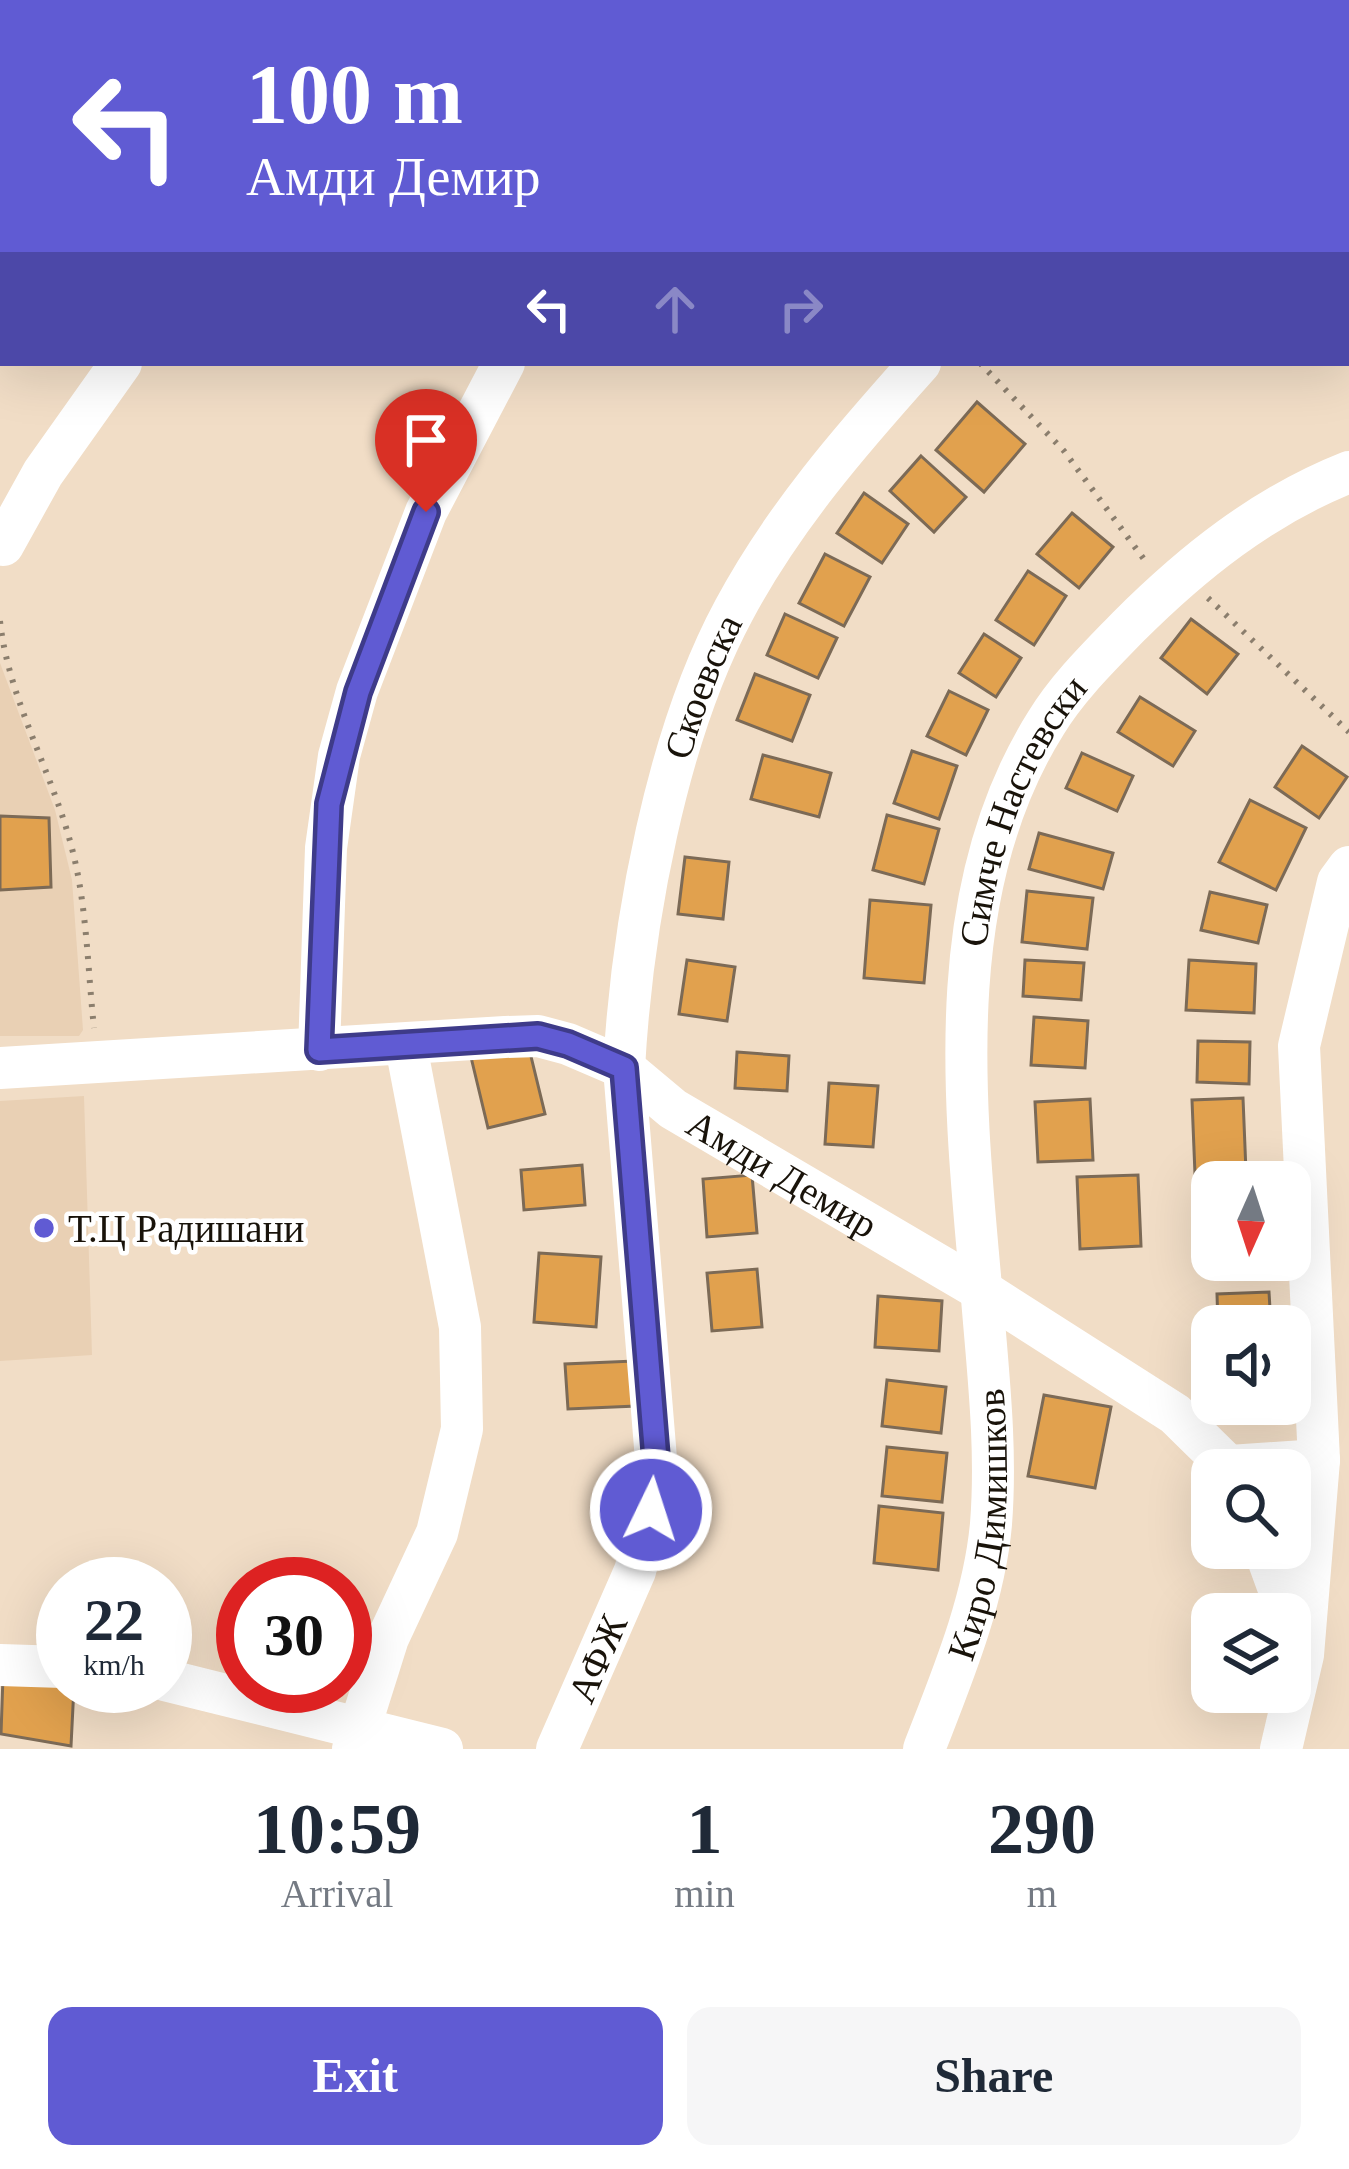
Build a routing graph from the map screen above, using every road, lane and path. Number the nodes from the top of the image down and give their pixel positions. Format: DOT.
graph roads {
  1 [pos="119,366"];
  2 [pos="502,366"];
  3 [pos="917,366"];
  4 [pos="983,366"];
  5 [pos="1349,472"];
  6 [pos="3,544"];
  7 [pos="1174,582"];
  8 [pos="0,621"];
  9 [pos="1349,732"];
  10 [pos="1349,867"];
  11 [pos="406,1046"];
  12 [pos="319,1050"];
  13 [pos="98,1061"];
  14 [pos="0,1068"];
  15 [pos="624,1068"];
  16 [pos="981,1290"];
  17 [pos="1211,1449"];
  18 [pos="1319,1460"];
  19 [pos="1311,1461"];
  20 [pos="1299,1593"];
  21 [pos="0,1665"];
  22 [pos="36,1666"];
  23 [pos="192,1688"];
  24 [pos="1285,1713"];
  25 [pos="356,1738"];
  26 [pos="442,1749"];
  27 [pos="557,1749"];
  28 [pos="924,1749"];
  29 [pos="1281,1749"];
  1 -- 6 [label="street"];
  2 -- 12 [label="street"];
  3 -- 15 [label="street, Скоевска"];
  4 -- 7 [label="path"];
  5 -- 7 [label="street, Симче Настевски"];
  7 -- 9 [label="path"];
  7 -- 16 [label="street, Симче Настевски"];
  8 -- 13 [label="path"];
  10 -- 18 [label="street"];
  11 -- 12 [label="street, Амди Демир"];
  11 -- 15 [label="street, Амди Демир"];
  11 -- 25 [label="street"];
  12 -- 13 [label="street, Амди Демир"];
  13 -- 14 [label="street, Амди Демир"];
  15 -- 16 [label="street, Амди Демир"];
  15 -- 27 [label="street, АФЖ"];
  16 -- 17 [label="street, Амди Демир"];
  16 -- 28 [label="street, Киро Димишков"];
  18 -- 19 [label="street, Амди Демир"];
  18 -- 20 [label="street"];
  21 -- 22 [label="street"];
  23 -- 25 [label="street"];
  24 -- 29 [label="street"];
  25 -- 26 [label="street"];
}
